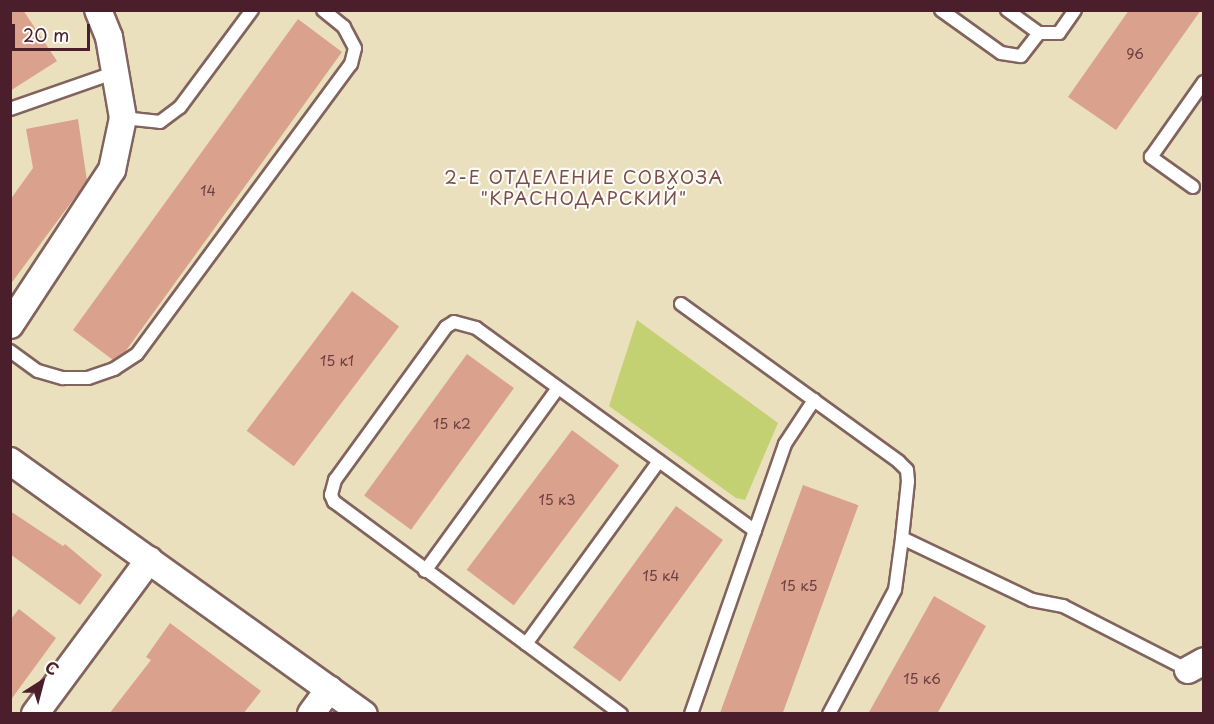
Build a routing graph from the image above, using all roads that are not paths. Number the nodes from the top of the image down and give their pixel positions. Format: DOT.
graph roads {
  1 [pos="98,10"];
  2 [pos="252,10"];
  3 [pos="323,10"];
  4 [pos="941,10"];
  5 [pos="1007,10"];
  6 [pos="1075,10"];
  7 [pos="1039,33"];
  8 [pos="116,72"];
  9 [pos="1203,82"];
  10 [pos="10,109"];
  11 [pos="123,118"];
  12 [pos="1193,187"];
  13 [pos="681,304"];
  14 [pos="10,325"];
  15 [pos="10,351"];
  16 [pos="558,388"];
  17 [pos="814,400"];
  18 [pos="10,461"];
  19 [pos="659,461"];
  20 [pos="755,531"];
  21 [pos="902,538"];
  22 [pos="149,560"];
  23 [pos="425,571"];
  24 [pos="526,644"];
  25 [pos="1196,666"];
  26 [pos="329,689"];
  27 [pos="35,714"];
  28 [pos="311,714"];
  29 [pos="364,714"];
  30 [pos="621,714"];
  31 [pos="691,714"];
  32 [pos="830,714"];
  1 -- 8 [label="street"];
  2 -- 11 [label="lane"];
  3 -- 15 [label="lane"];
  4 -- 7 [label="lane"];
  5 -- 7 [label="lane"];
  6 -- 7 [label="lane"];
  8 -- 10 [label="lane"];
  8 -- 11 [label="street"];
  9 -- 12 [label="lane"];
  11 -- 14 [label="street"];
  13 -- 17 [label="lane"];
  16 -- 19 [label="lane"];
  16 -- 23 [label="lane"];
  16 -- 23 [label="lane"];
  17 -- 20 [label="lane"];
  17 -- 21 [label="lane"];
  18 -- 22 [label="street"];
  19 -- 20 [label="lane"];
  19 -- 24 [label="lane"];
  20 -- 31 [label="lane"];
  21 -- 25 [label="lane"];
  21 -- 32 [label="lane"];
  22 -- 26 [label="street"];
  22 -- 27 [label="street"];
  23 -- 24 [label="lane"];
  24 -- 30 [label="lane"];
  26 -- 28 [label="street"];
  26 -- 29 [label="street"];
}
